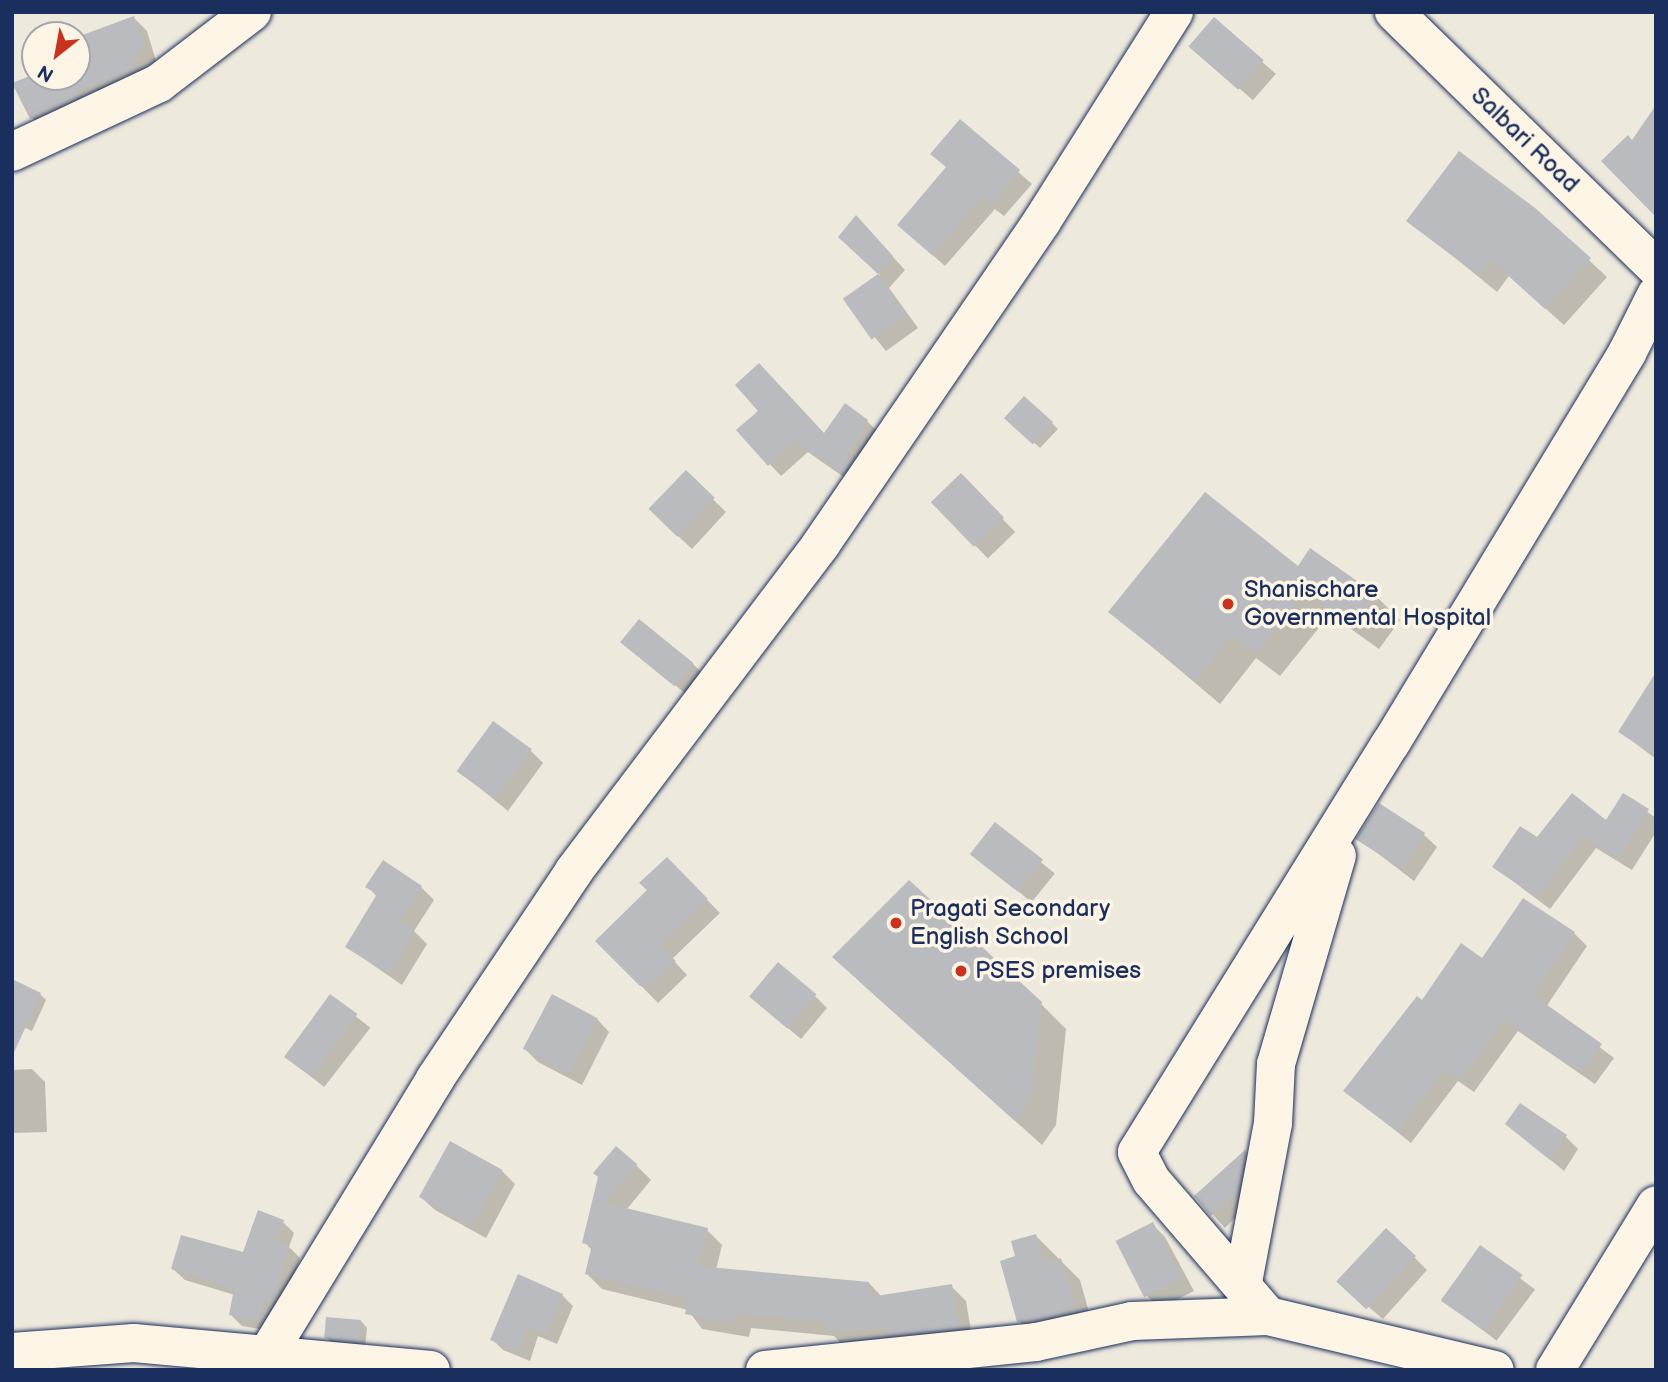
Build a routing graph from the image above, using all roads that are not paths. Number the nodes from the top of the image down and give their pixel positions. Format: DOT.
graph roads {
  1 [pos="252,12"];
  2 [pos="1174,12"];
  3 [pos="1394,12"];
  4 [pos="12,152"];
  5 [pos="1656,268"];
  6 [pos="1656,295"];
  7 [pos="1351,807"];
  8 [pos="1656,1205"];
  9 [pos="1243,1282"];
  10 [pos="1268,1316"];
  11 [pos="12,1352"];
  12 [pos="268,1353"];
  13 [pos="431,1370"];
  14 [pos="765,1370"];
  15 [pos="1495,1370"];
  16 [pos="1555,1370"];
  1 -- 4 [label="street"];
  2 -- 12 [label="street"];
  3 -- 5 [label="street, Salbari Road"];
  6 -- 7 [label="street"];
  7 -- 9 [label="street"];
  7 -- 9 [label="street"];
  8 -- 16 [label="street"];
  9 -- 10 [label="street"];
  10 -- 14 [label="street"];
  10 -- 15 [label="street"];
  11 -- 12 [label="street"];
  12 -- 13 [label="street"];
}
